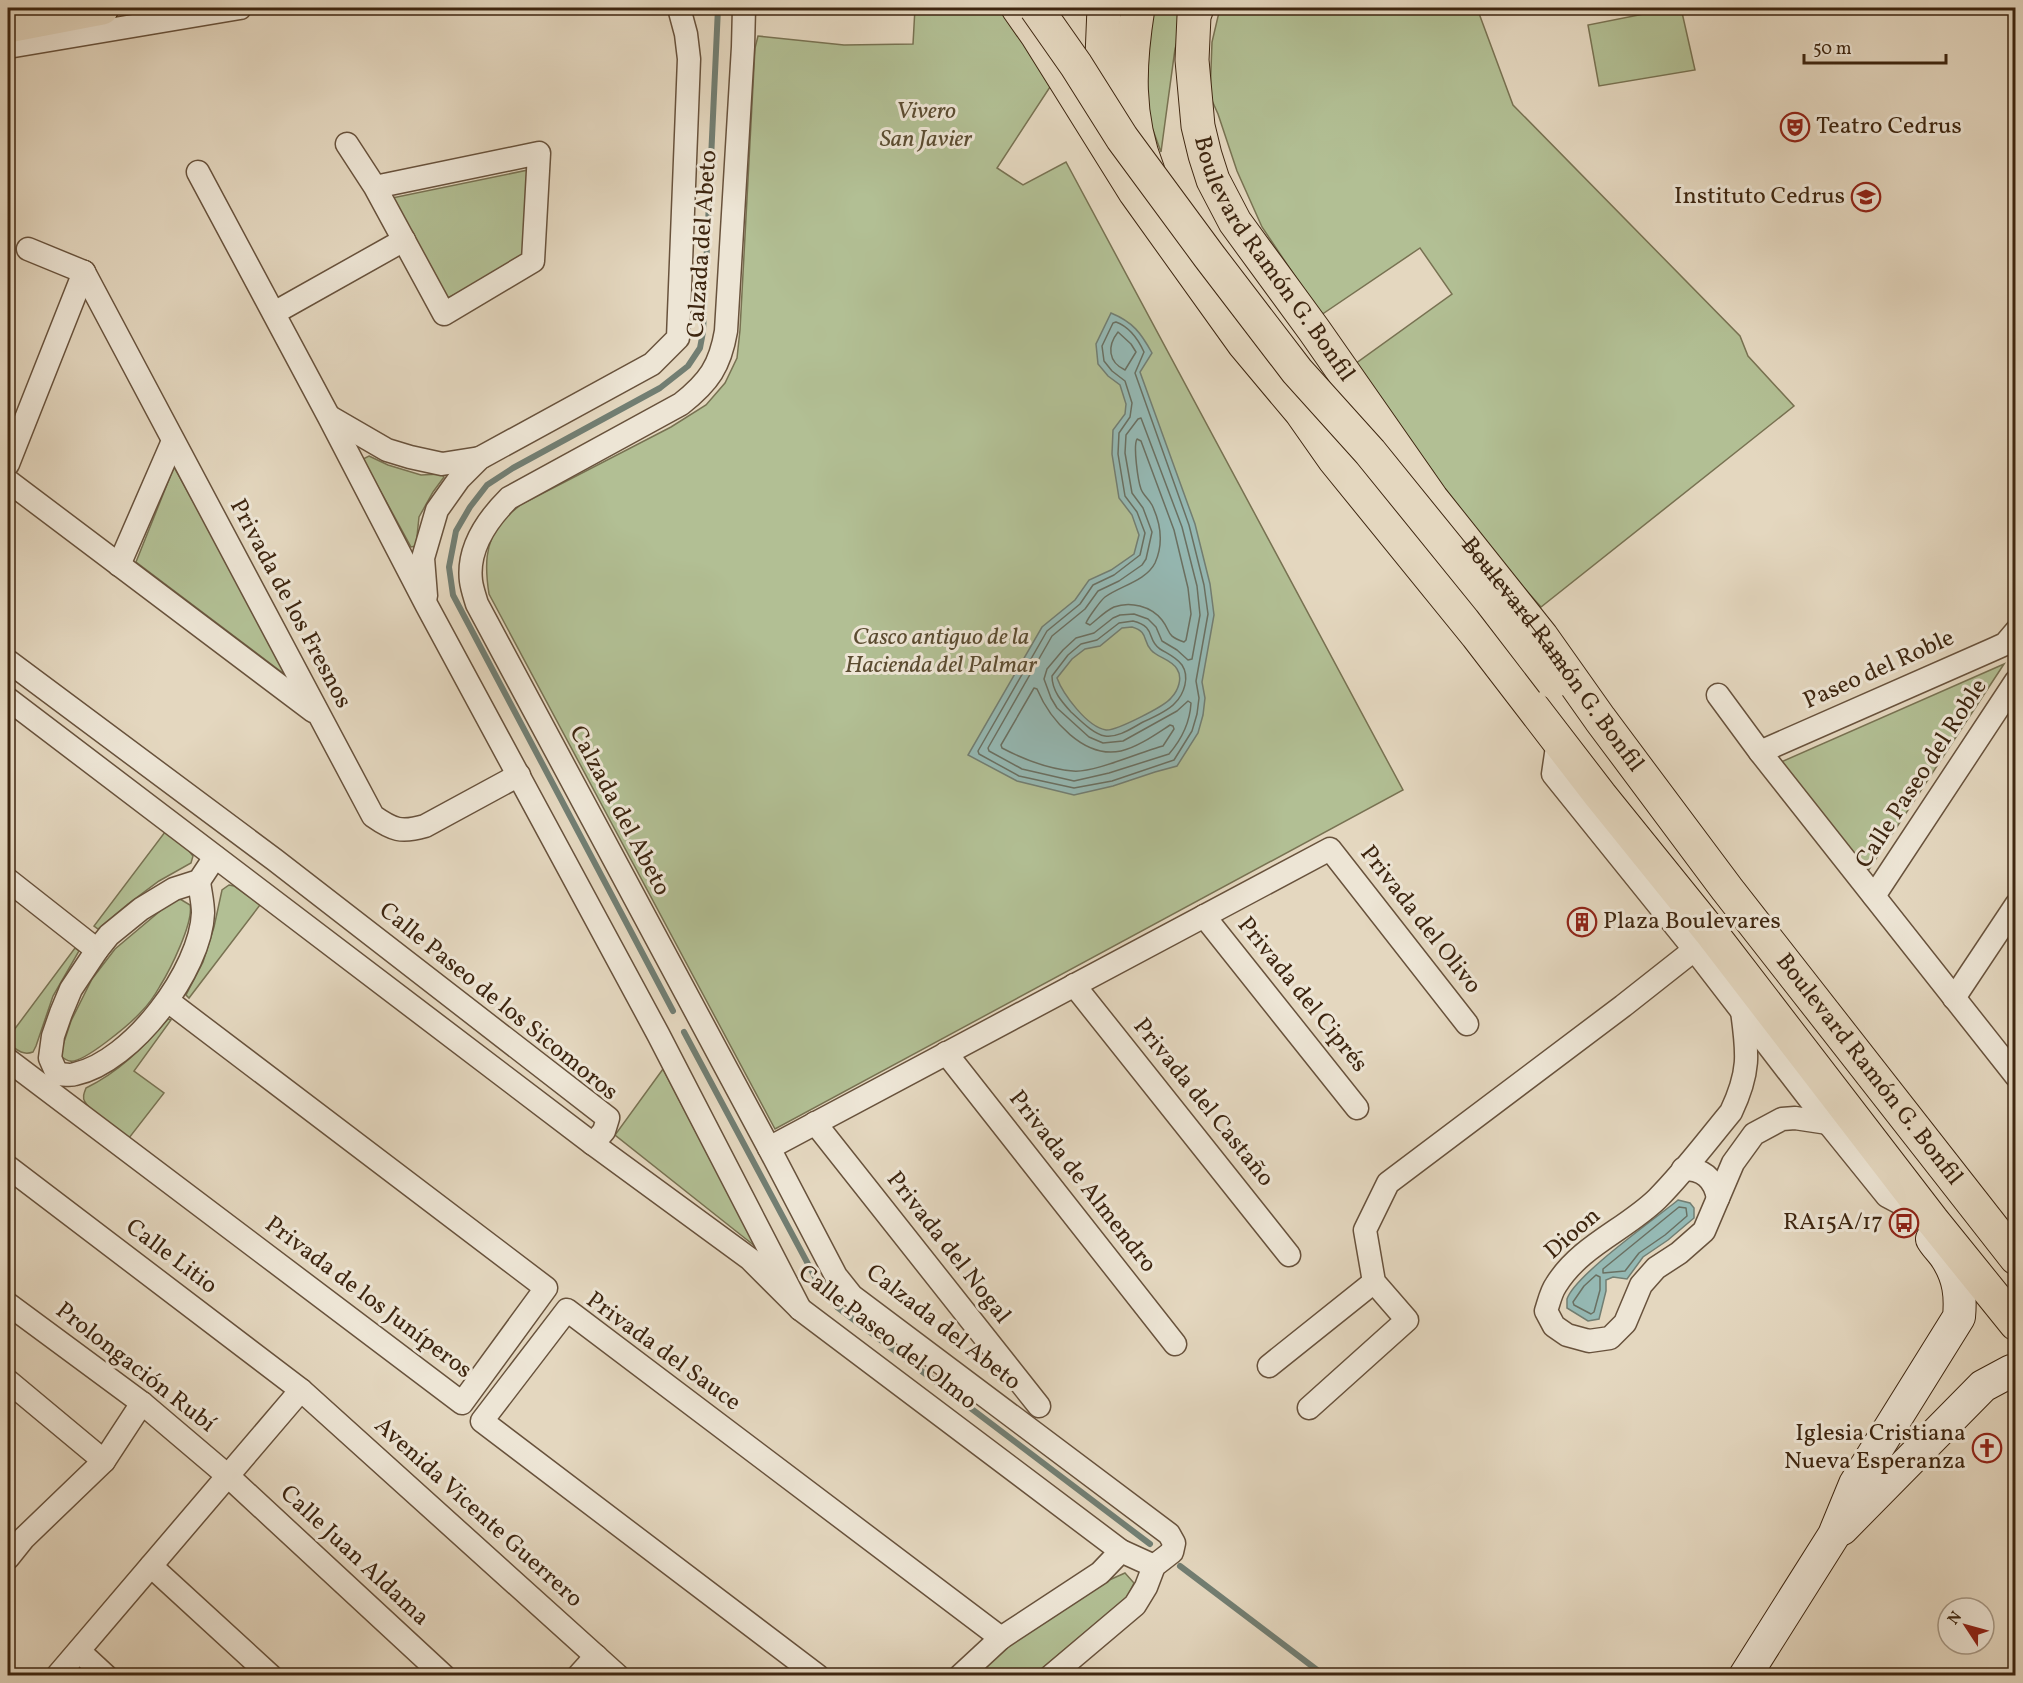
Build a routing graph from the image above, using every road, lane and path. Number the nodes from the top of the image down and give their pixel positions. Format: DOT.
graph roads {
  1 [pos="102,8"];
  2 [pos="240,8"];
  3 [pos="679,8"];
  4 [pos="744,8"];
  5 [pos="1018,8"];
  6 [pos="1036,8"];
  7 [pos="1104,8"];
  8 [pos="1138,8"];
  9 [pos="1196,10"];
  10 [pos="8,26"];
  11 [pos="8,47"];
  12 [pos="347,144"];
  13 [pos="1107,146"];
  14 [pos="198,172"];
  15 [pos="375,187"];
  16 [pos="404,240"];
  17 [pos="28,249"];
  18 [pos="84,272"];
  19 [pos="274,313"];
  20 [pos="1301,412"];
  21 [pos="329,417"];
  22 [pos="173,441"];
  23 [pos="480,458"];
  24 [pos="8,464"];
  25 [pos="8,481"];
  26 [pos="119,565"];
  27 [pos="427,606"];
  28 [pos="2016,631"];
  29 [pos="8,661"];
  30 [pos="2016,681"];
  31 [pos="1718,695"];
  32 [pos="8,699"];
  33 [pos="319,716"];
  34 [pos="1600,719"];
  35 [pos="1558,740"];
  36 [pos="1760,752"];
  37 [pos="519,775"];
  38 [pos="1600,795"];
  39 [pos="201,805"];
  40 [pos="183,832"];
  41 [pos="215,857"];
  42 [pos="275,860"];
  43 [pos="8,880"];
  44 [pos="199,881"];
  45 [pos="257,889"];
  46 [pos="1727,889"];
  47 [pos="1874,896"];
  48 [pos="2016,904"];
  49 [pos="1204,916"];
  50 [pos="1704,942"];
  51 [pos="97,950"];
  52 [pos="1074,985"];
  53 [pos="1954,998"];
  54 [pos="168,1001"];
  55 [pos="1742,1011"];
  56 [pos="1467,1024"];
  57 [pos="946,1053"];
  58 [pos="8,1060"];
  59 [pos="2016,1076"];
  60 [pos="52,1081"];
  61 [pos="1357,1108"];
  62 [pos="1900,1109"];
  63 [pos="1731,1112"];
  64 [pos="815,1123"];
  65 [pos="1828,1124"];
  66 [pos="1754,1134"];
  67 [pos="593,1144"];
  68 [pos="769,1148"];
  69 [pos="8,1167"];
  70 [pos="1683,1169"];
  71 [pos="1718,1198"];
  72 [pos="1932,1220"];
  73 [pos="2016,1231"];
  74 [pos="1289,1255"];
  75 [pos="2016,1258"];
  76 [pos="1374,1282"];
  77 [pos="800,1309"];
  78 [pos="11,1313"];
  79 [pos="2016,1324"];
  80 [pos="1175,1344"];
  81 [pos="1269,1366"];
  82 [pos="2016,1371"];
  83 [pos="8,1381"];
  84 [pos="301,1390"];
  85 [pos="142,1403"];
  86 [pos="1039,1406"];
  87 [pos="1309,1408"];
  88 [pos="104,1461"];
  89 [pos="228,1476"];
  90 [pos="16,1532"];
  91 [pos="1834,1535"];
  92 [pos="1121,1551"];
  93 [pos="8,1558"];
  94 [pos="151,1566"];
  95 [pos="1154,1566"];
  96 [pos="1001,1638"];
  97 [pos="79,1650"];
  98 [pos="596,1656"];
  99 [pos="1051,1675"];
  100 [pos="57,1676"];
  101 [pos="106,1676"];
  102 [pos="271,1676"];
  103 [pos="444,1676"];
  104 [pos="578,1676"];
  105 [pos="618,1676"];
  106 [pos="818,1676"];
  107 [pos="960,1676"];
  108 [pos="1745,1676"];
  1 -- 10 [label="main road"];
  2 -- 11 [label="street"];
  3 -- 23 [label="street, Calzada del Abeto"];
  4 -- 68 [label="street, Calzada del Abeto"];
  5 -- 13 [label="main road"];
  6 -- 34 [label="main road, bridge"];
  7 -- 13 [label="main road, Boulevard Ramón G. Bonfil"];
  8 -- 20 [label="main road"];
  9 -- 34 [label="main road, Boulevard Ramón G. Bonfil"];
  12 -- 15 [label="street"];
  13 -- 20 [label="main road, Boulevard Ramón G. Bonfil"];
  14 -- 19 [label="street, Calzada del Abeto"];
  15 -- 16 [label="street"];
  15 -- 16 [label="street"];
  16 -- 19 [label="street"];
  17 -- 18 [label="street"];
  18 -- 22 [label="street, Privada de los Fresnos"];
  18 -- 24 [label="street"];
  19 -- 21 [label="street, Calzada del Abeto"];
  20 -- 35 [label="main road, Boulevard Ramón G. Bonfil"];
  21 -- 23 [label="street"];
  21 -- 27 [label="street, Calzada del Abeto"];
  22 -- 26 [label="street"];
  22 -- 33 [label="street, Privada de los Fresnos"];
  23 -- 27 [label="street, Calzada del Abeto"];
  25 -- 26 [label="street"];
  26 -- 33 [label="street"];
  27 -- 37 [label="street, Calzada del Abeto"];
  28 -- 36 [label="street, Paseo del Roble"];
  29 -- 39 [label="street, Calle Paseo de los Sicomoros"];
  30 -- 47 [label="street, Calle Paseo del Roble"];
  31 -- 36 [label="street"];
  32 -- 40 [label="street, Calle Paseo de los Sicomoros"];
  33 -- 37 [label="street, Privada de los Fresnos"];
  34 -- 35 [label="main road"];
  34 -- 46 [label="main road, Boulevard Ramón G. Bonfil"];
  35 -- 38 [label="main road, Boulevard Ramón G. Bonfil"];
  35 -- 50 [label="street, Boulevard Ramón G. Bonfil"];
  36 -- 47 [label="street"];
  37 -- 77 [label="street, Calzada del Abeto"];
  38 -- 46 [label="main road"];
  38 -- 50 [label="main road, Boulevard Ramón G. Bonfil"];
  39 -- 40 [label="street"];
  39 -- 42 [label="street, Calle Paseo de los Sicomoros"];
  40 -- 41 [label="street, Calle Paseo de los Sicomoros"];
  41 -- 44 [label="street"];
  41 -- 45 [label="street, Calle Paseo de los Sicomoros"];
  42 -- 45 [label="street"];
  42 -- 67 [label="street, Calle Paseo de los Sicomoros"];
  43 -- 51 [label="street"];
  44 -- 51 [label="street"];
  44 -- 54 [label="street"];
  45 -- 67 [label="street, Calle Paseo de los Sicomoros"];
  46 -- 62 [label="main road, Boulevard Ramón G. Bonfil"];
  47 -- 53 [label="street"];
  48 -- 53 [label="street"];
  49 -- 52 [label="street"];
  49 -- 56 [label="street, Privada del Olivo"];
  49 -- 61 [label="street, Privada del Ciprés"];
  50 -- 55 [label="street, Boulevard Ramón G. Bonfil"];
  50 -- 72 [label="main road, Boulevard Ramón G. Bonfil"];
  50 -- 76 [label="street"];
  51 -- 60 [label="street"];
  52 -- 57 [label="street"];
  52 -- 74 [label="street, Privada del Castaño"];
  53 -- 59 [label="street"];
  54 -- 60 [label="street"];
  54 -- 60 [label="street, Privada de los Juníperos"];
  55 -- 63 [label="street, Dioon"];
  55 -- 65 [label="street, Boulevard Ramón G. Bonfil"];
  57 -- 64 [label="street"];
  57 -- 80 [label="street, Privada de Almendro"];
  58 -- 60 [label="street, Privada de los Juníperos"];
  62 -- 73 [label="street"];
  62 -- 75 [label="main road, Boulevard Ramón G. Bonfil"];
  63 -- 66 [label="street"];
  63 -- 70 [label="street, Dioon"];
  64 -- 68 [label="street"];
  64 -- 86 [label="street, Privada del Nogal"];
  65 -- 66 [label="street, Dioon"];
  65 -- 72 [label="street, Boulevard Ramón G. Bonfil"];
  66 -- 71 [label="street, Dioon"];
  67 -- 77 [label="street, Calle Paseo del Olmo"];
  68 -- 95 [label="street, Calzada del Abeto"];
  69 -- 84 [label="street, Calle Litio"];
  70 -- 71 [label="street"];
  70 -- 71 [label="street, Dioon"];
  72 -- 79 [label="main road, Boulevard Ramón G. Bonfil"];
  72 -- 91 [label="street"];
  76 -- 81 [label="street"];
  76 -- 87 [label="street"];
  77 -- 92 [label="street, Calle Paseo del Olmo"];
  78 -- 85 [label="street, Prolongación Rubí"];
  82 -- 91 [label="street"];
  83 -- 88 [label="street"];
  84 -- 89 [label="street"];
  84 -- 98 [label="street, Avenida Vicente Guerrero"];
  85 -- 88 [label="street"];
  85 -- 89 [label="street, Prolongación Rubí"];
  88 -- 90 [label="street"];
  89 -- 94 [label="street"];
  89 -- 103 [label="street, Calle Juan Aldama"];
  90 -- 93 [label="street"];
  91 -- 108 [label="street"];
  92 -- 95 [label="street, Calle Paseo del Olmo"];
  92 -- 96 [label="street"];
  94 -- 97 [label="street"];
  94 -- 102 [label="street"];
  95 -- 99 [label="street"];
  96 -- 106 [label="street, Privada del Sauce"];
  96 -- 107 [label="street"];
  97 -- 100 [label="street"];
  97 -- 101 [label="street"];
  98 -- 104 [label="street"];
  98 -- 105 [label="street, Avenida Vicente Guerrero"];
}
